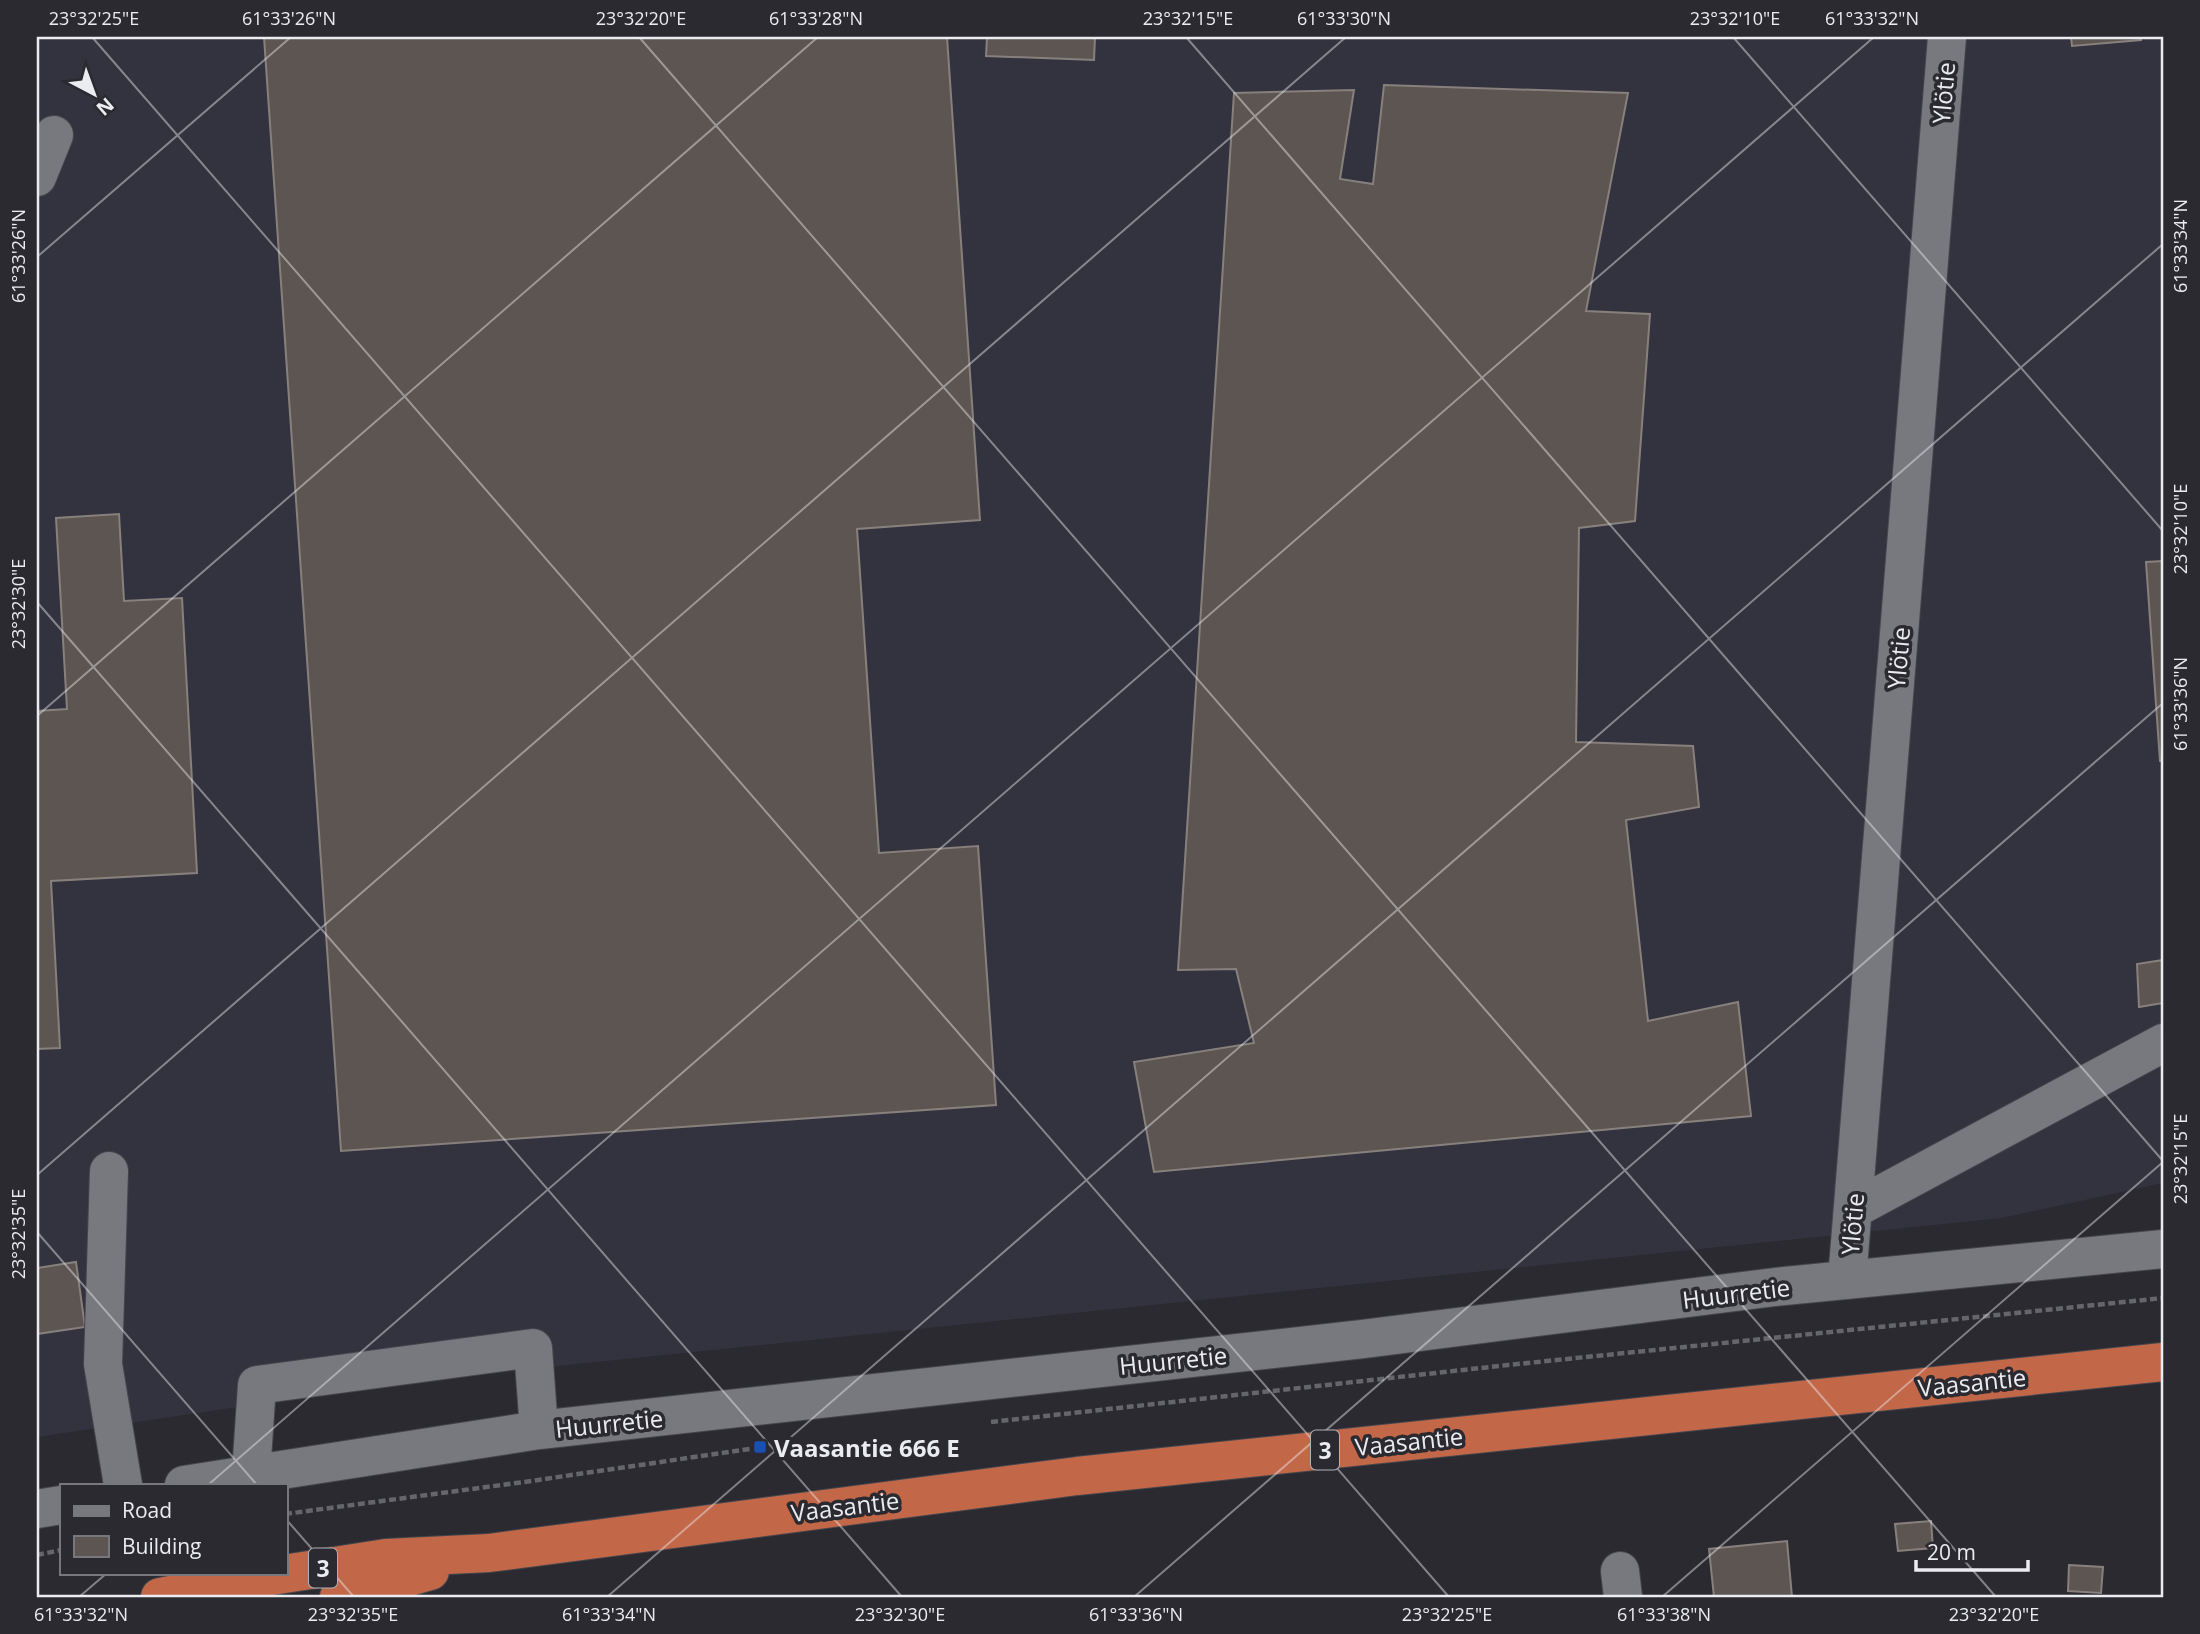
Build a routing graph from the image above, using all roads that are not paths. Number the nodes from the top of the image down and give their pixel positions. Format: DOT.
graph roads {
  1 [pos="1947,37"];
  2 [pos="54,135"];
  3 [pos="37,177"];
  4 [pos="2163,1044"];
  5 [pos="109,1171"];
  6 [pos="1854,1209"];
  7 [pos="2163,1249"];
  8 [pos="1847,1280"];
  9 [pos="2163,1362"];
  10 [pos="539,1430"];
  11 [pos="251,1474"];
  12 [pos="122,1484"];
  13 [pos="190,1484"];
  14 [pos="60,1505"];
  15 [pos="37,1509"];
  16 [pos="489,1553"];
  17 [pos="284,1574"];
  18 [pos="287,1574"];
  19 [pos="160,1597"];
  20 [pos="339,1597"];
  1 -- 6 [label="street, Ylötie"];
  2 -- 3 [label="street"];
  4 -- 6 [label="street"];
  5 -- 12 [label="street"];
  6 -- 8 [label="street, Ylötie"];
  7 -- 8 [label="street, Huurretie"];
  8 -- 10 [label="street, Huurretie"];
  9 -- 16 [label="highway, Vaasantie / 3"];
  10 -- 11 [label="street, Huurretie"];
  10 -- 11 [label="street"];
  11 -- 13 [label="street, Huurretie"];
  14 -- 15 [label="street"];
  16 -- 18 [label="highway, Vaasantie / 3"];
  16 -- 20 [label="highway, Vaasantie / 3"];
  17 -- 19 [label="highway, Vaasantie / 3"];
}
